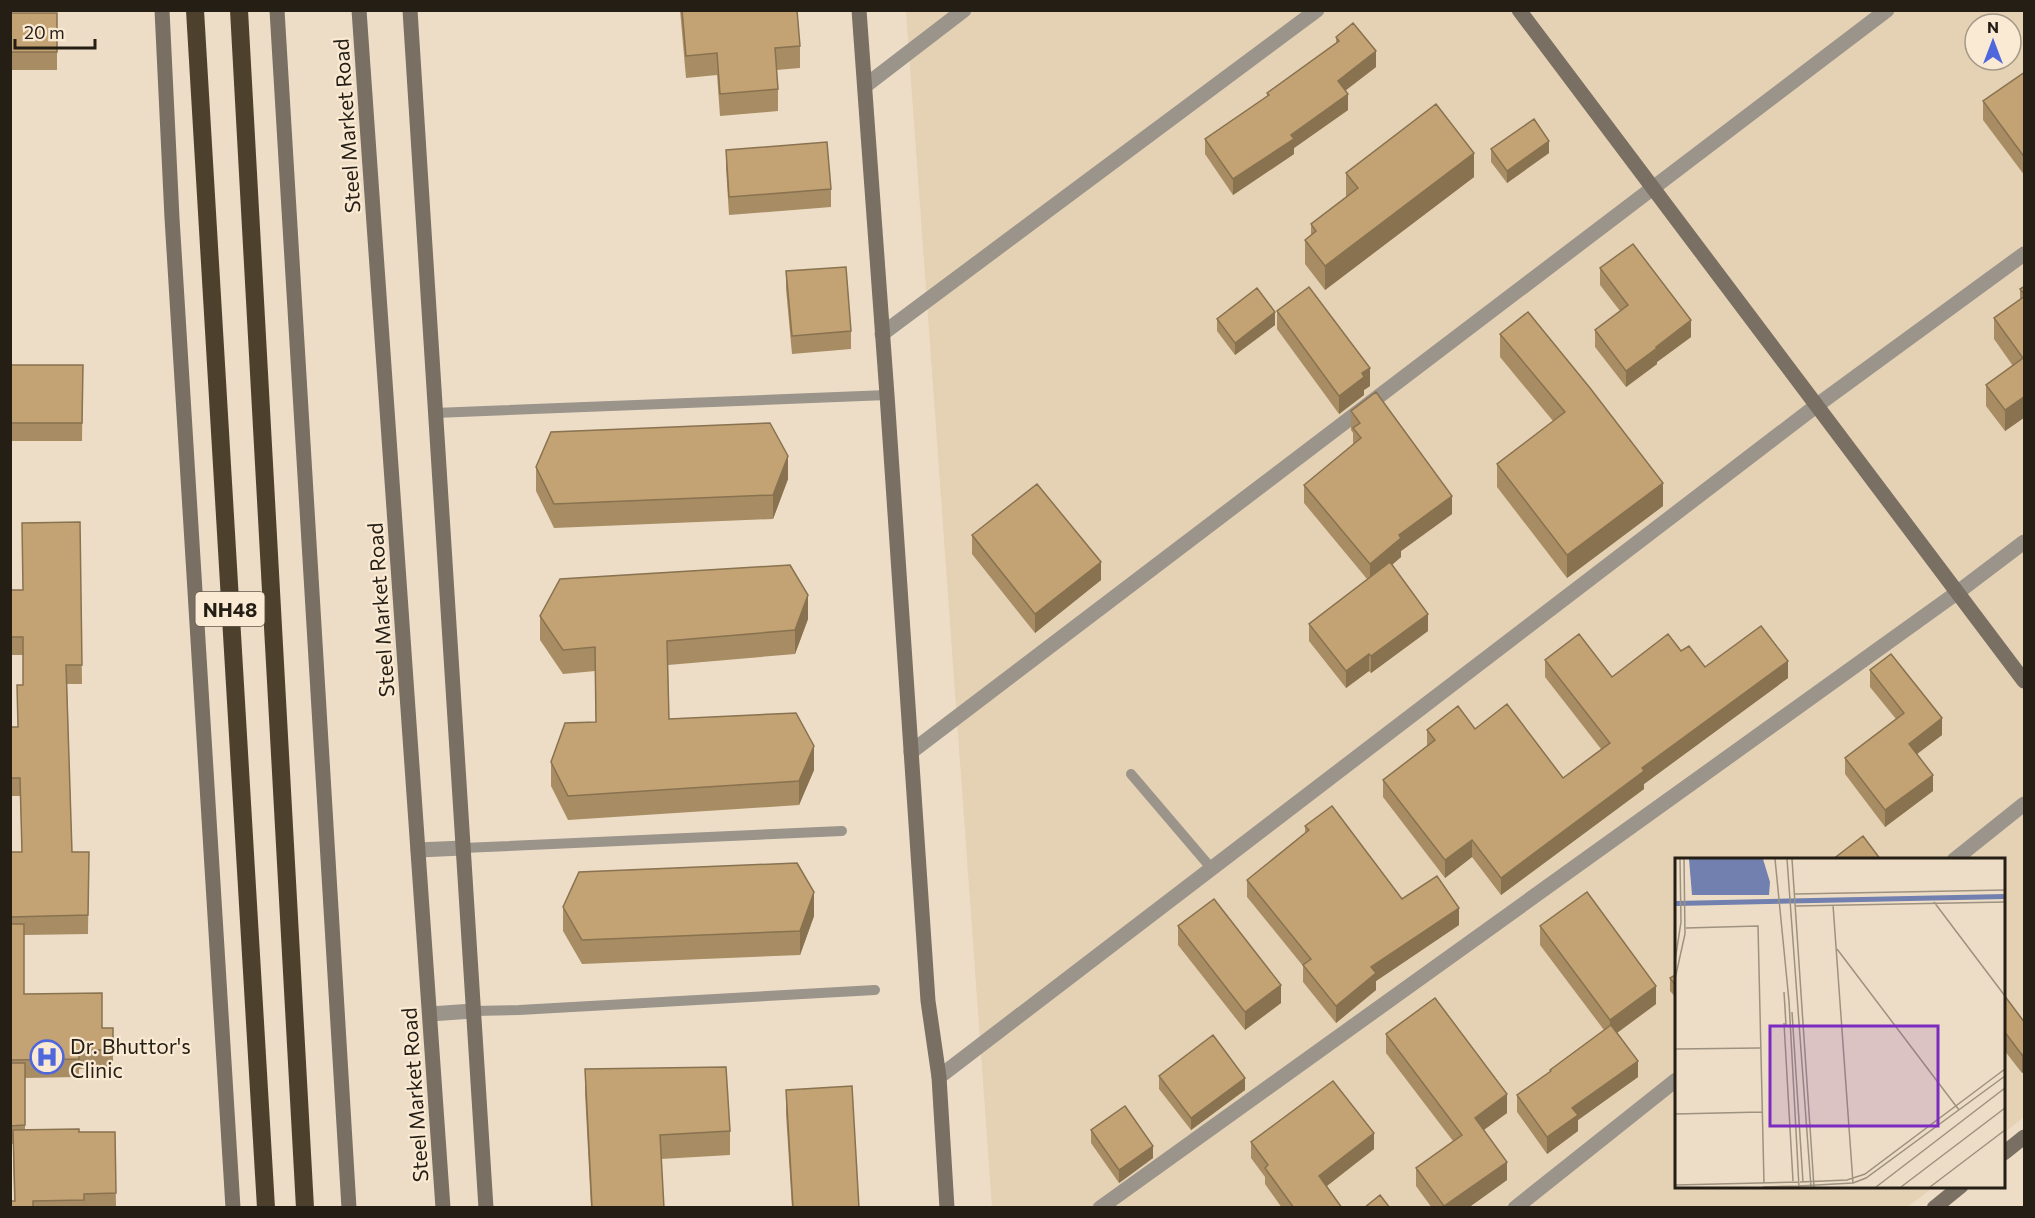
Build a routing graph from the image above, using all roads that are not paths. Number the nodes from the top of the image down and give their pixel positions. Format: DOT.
graph roads {
  1 [pos="162,10"];
  2 [pos="195,10"];
  3 [pos="239,10"];
  4 [pos="277,10"];
  5 [pos="359,10"];
  6 [pos="410,10"];
  7 [pos="859,10"];
  8 [pos="964,10"];
  9 [pos="1317,10"];
  10 [pos="1519,10"];
  11 [pos="1887,10"];
  12 [pos="865,86"];
  13 [pos="1652,188"];
  14 [pos="2025,254"];
  15 [pos="882,334"];
  16 [pos="887,395"];
  17 [pos="1816,406"];
  18 [pos="435,413"];
  19 [pos="2025,542"];
  20 [pos="1958,592"];
  21 [pos="2025,681"];
  22 [pos="911,752"];
  23 [pos="1131,774"];
  24 [pos="2025,804"];
  25 [pos="842,831"];
  26 [pos="463,848"];
  27 [pos="418,850"];
  28 [pos="1957,858"];
  29 [pos="1212,869"];
  30 [pos="875,990"];
  31 [pos="473,1011"];
  32 [pos="430,1014"];
  33 [pos="939,1077"];
  34 [pos="1675,1082"];
  35 [pos="2025,1137"];
  36 [pos="2005,1153"];
  37 [pos="1959,1188"];
  38 [pos="233,1208"];
  39 [pos="266,1208"];
  40 [pos="305,1208"];
  41 [pos="349,1208"];
  42 [pos="443,1208"];
  43 [pos="486,1208"];
  44 [pos="947,1208"];
  45 [pos="1100,1208"];
  46 [pos="1515,1208"];
  47 [pos="1934,1208"];
  1 -- 38 [label="street"];
  2 -- 39 [label="highway, NH48"];
  3 -- 40 [label="highway, NH48"];
  4 -- 41 [label="street"];
  5 -- 27 [label="street, Steel Market Road"];
  6 -- 18 [label="street"];
  7 -- 12 [label="street"];
  8 -- 12 [label="street"];
  9 -- 15 [label="street"];
  10 -- 13 [label="street"];
  11 -- 13 [label="street"];
  12 -- 15 [label="street"];
  13 -- 17 [label="street"];
  13 -- 22 [label="street"];
  14 -- 17 [label="street"];
  15 -- 16 [label="street"];
  16 -- 18 [label="lane"];
  16 -- 22 [label="street"];
  17 -- 20 [label="street"];
  17 -- 29 [label="street"];
  18 -- 26 [label="street"];
  19 -- 20 [label="street"];
  20 -- 21 [label="street"];
  20 -- 45 [label="street"];
  22 -- 33 [label="street"];
  23 -- 29 [label="lane"];
  24 -- 28 [label="street"];
  25 -- 26 [label="lane"];
  26 -- 27 [label="street"];
  26 -- 31 [label="street"];
  27 -- 32 [label="street, Steel Market Road"];
  29 -- 33 [label="street"];
  30 -- 31 [label="lane"];
  31 -- 32 [label="street"];
  31 -- 43 [label="street"];
  32 -- 42 [label="street, Steel Market Road"];
  33 -- 44 [label="street"];
  34 -- 46 [label="street"];
  35 -- 36 [label="street"];
  37 -- 47 [label="street"];
}
